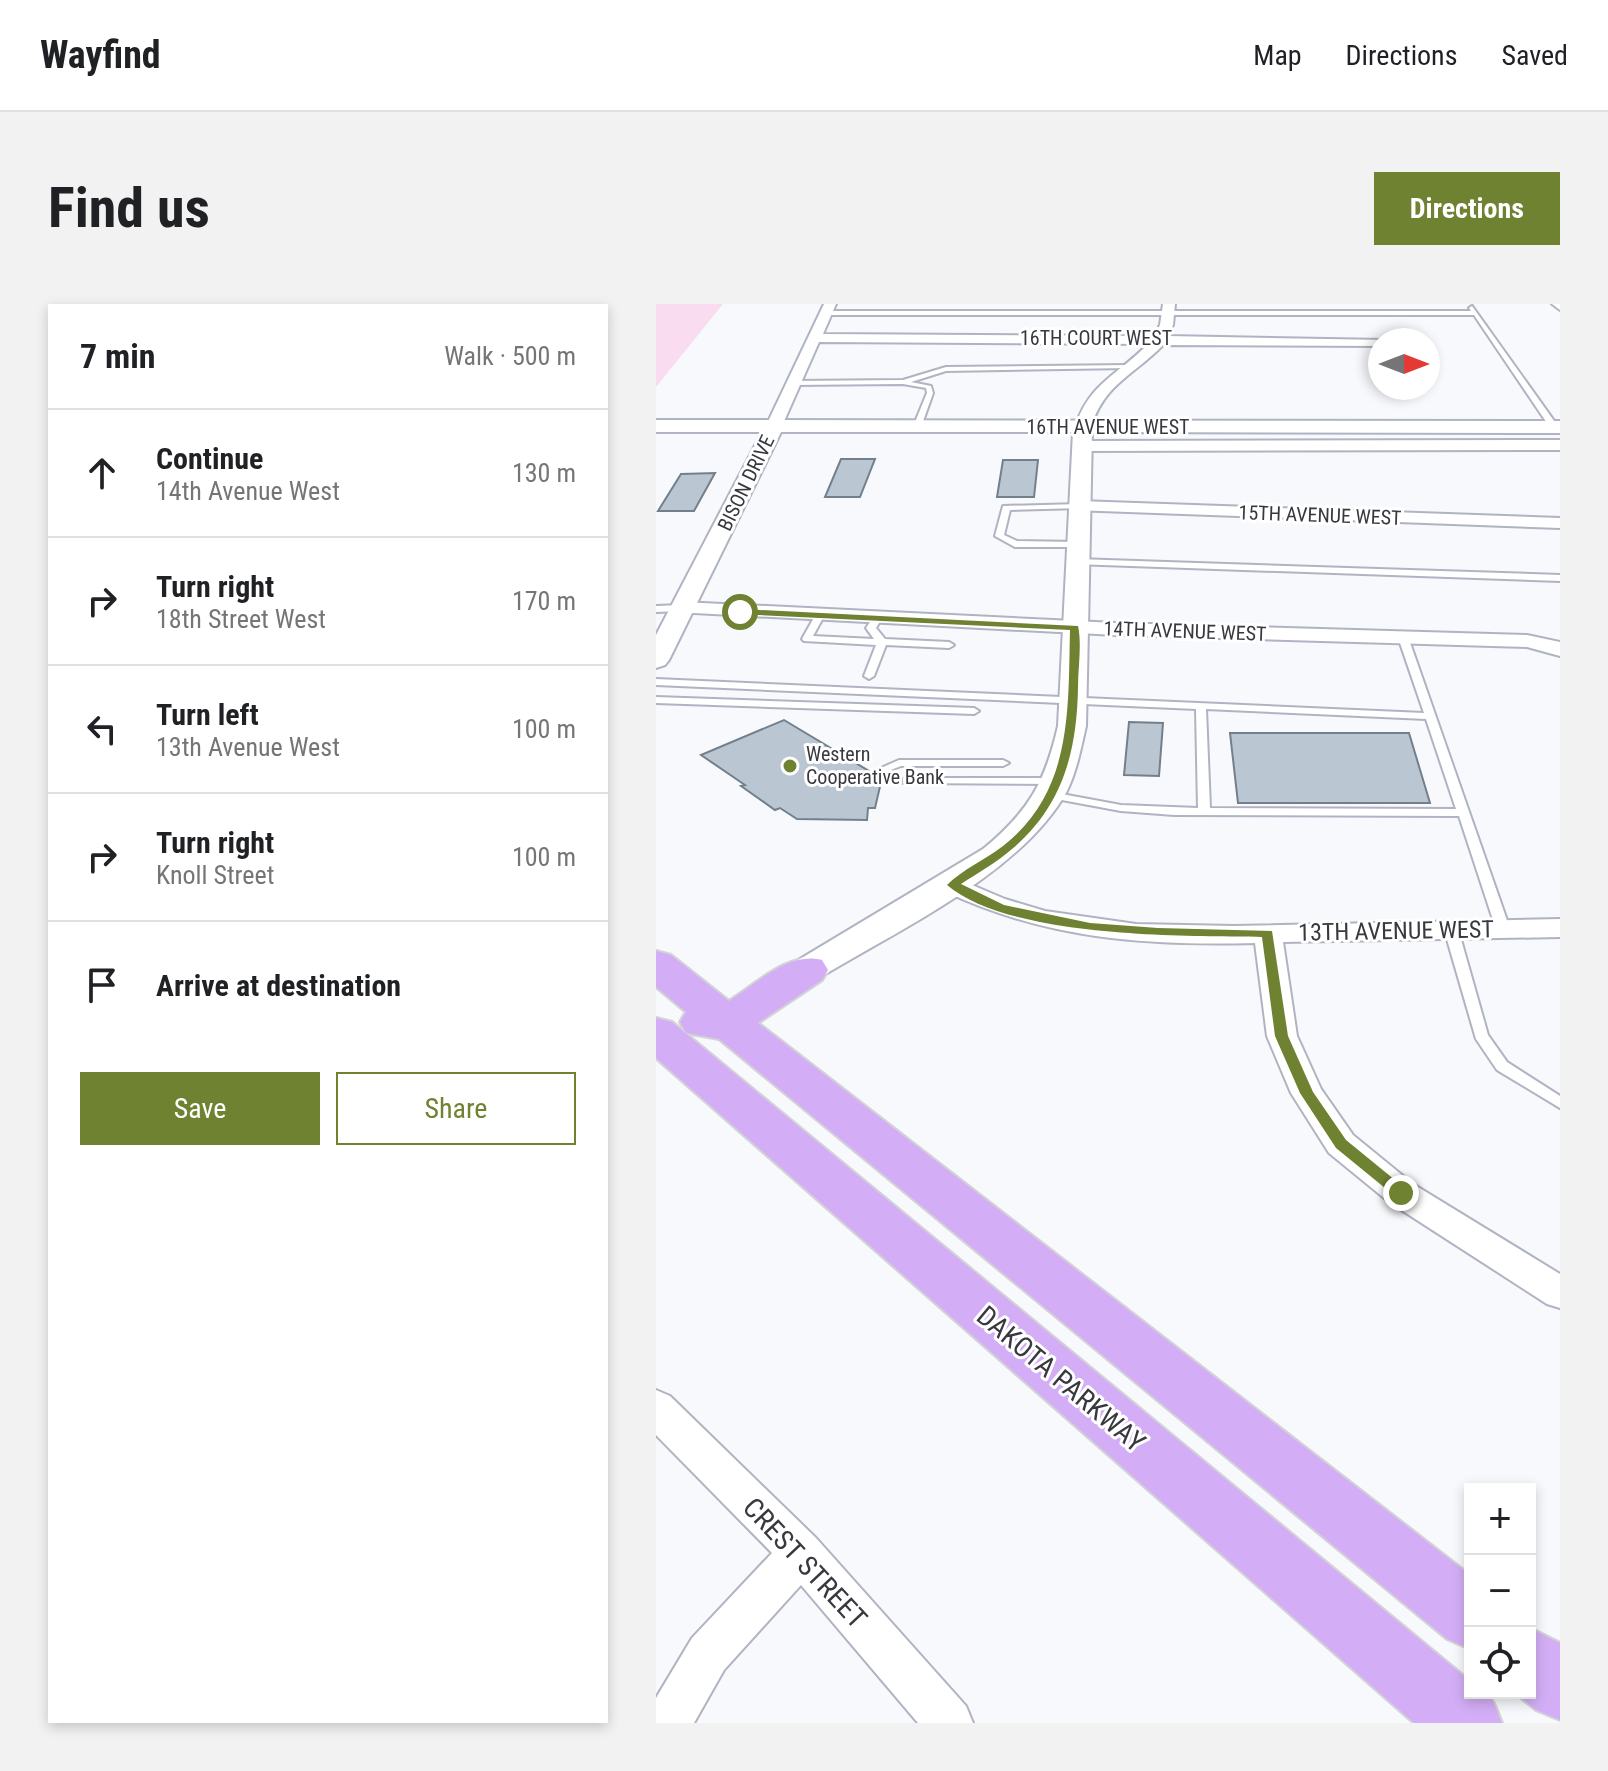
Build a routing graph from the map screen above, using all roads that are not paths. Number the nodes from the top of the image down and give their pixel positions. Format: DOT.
graph roads {
  1 [pos="1469,304"];
  2 [pos="828,308"];
  3 [pos="1169,309"];
  4 [pos="1475,313"];
  5 [pos="812,338"];
  6 [pos="1161,338"];
  7 [pos="1368,342"];
  8 [pos="1128,367"];
  9 [pos="903,382"];
  10 [pos="792,383"];
  11 [pos="656,426"];
  12 [pos="917,427"];
  13 [pos="773,428"];
  14 [pos="1558,433"];
  15 [pos="1082,436"];
  16 [pos="1079,506"];
  17 [pos="1560,523"];
  18 [pos="1077,554"];
  19 [pos="1560,578"];
  20 [pos="682,608"];
  21 [pos="656,609"];
  22 [pos="819,616"];
  23 [pos="877,618"];
  24 [pos="1074,627"];
  25 [pos="1403,637"];
  26 [pos="882,642"];
  27 [pos="949,645"];
  28 [pos="1560,650"];
  29 [pos="656,660"];
  30 [pos="869,676"];
  31 [pos="656,682"];
  32 [pos="656,700"];
  33 [pos="1073,700"];
  34 [pos="1201,706"];
  35 [pos="974,711"];
  36 [pos="1430,716"];
  37 [pos="1003,763"];
  38 [pos="878,772"];
  39 [pos="907,781"];
  40 [pos="1054,788"];
  41 [pos="1204,811"];
  42 [pos="1463,813"];
  43 [pos="953,885"];
  44 [pos="1560,928"];
  45 [pos="1451,929"];
  46 [pos="1503,929"];
  47 [pos="1268,933"];
  48 [pos="807,970"];
  49 [pos="658,975"];
  50 [pos="728,1022"];
  51 [pos="656,1033"];
  52 [pos="790,1073"];
  53 [pos="1560,1103"];
  54 [pos="1560,1293"];
  55 [pos="656,1408"];
  56 [pos="801,1553"];
  57 [pos="1464,1611"];
  58 [pos="1536,1667"];
  59 [pos="1560,1686"];
  60 [pos="668,1723"];
  61 [pos="949,1723"];
  62 [pos="1467,1723"];
  1 -- 4 [label="lane"];
  2 -- 3 [label="lane"];
  2 -- 5 [label="street, BISON DRIVE"];
  3 -- 4 [label="lane"];
  3 -- 6 [label="street"];
  4 -- 14 [label="lane"];
  5 -- 6 [label="street, 16TH COURT WEST"];
  5 -- 10 [label="street, BISON DRIVE"];
  6 -- 7 [label="street, 16TH COURT WEST"];
  6 -- 8 [label="street"];
  8 -- 9 [label="lane"];
  8 -- 15 [label="street"];
  9 -- 10 [label="lane"];
  9 -- 12 [label="lane"];
  10 -- 13 [label="street, BISON DRIVE"];
  11 -- 13 [label="street, 16TH AVENUE WEST"];
  12 -- 13 [label="street, 16TH AVENUE WEST"];
  12 -- 15 [label="street, 16TH AVENUE WEST"];
  13 -- 20 [label="street, BISON DRIVE"];
  14 -- 15 [label="street, 16TH AVENUE WEST"];
  15 -- 16 [label="street"];
  16 -- 17 [label="street, 15TH AVENUE WEST"];
  16 -- 18 [label="street"];
  16 -- 18 [label="lane"];
  18 -- 19 [label="lane"];
  18 -- 24 [label="street"];
  20 -- 21 [label="lane"];
  20 -- 22 [label="street, 14TH AVENUE WEST"];
  20 -- 29 [label="street, BISON DRIVE"];
  22 -- 23 [label="street, 14TH AVENUE WEST"];
  22 -- 26 [label="lane"];
  23 -- 24 [label="street, 14TH AVENUE WEST"];
  23 -- 26 [label="lane"];
  24 -- 25 [label="street, 14TH AVENUE WEST"];
  24 -- 33 [label="street"];
  25 -- 28 [label="street, 14TH AVENUE WEST"];
  25 -- 36 [label="lane"];
  26 -- 27 [label="lane"];
  26 -- 30 [label="lane"];
  31 -- 33 [label="lane"];
  32 -- 35 [label="lane"];
  33 -- 34 [label="lane"];
  33 -- 40 [label="street"];
  34 -- 36 [label="lane"];
  34 -- 41 [label="lane"];
  36 -- 42 [label="lane"];
  37 -- 38 [label="lane"];
  39 -- 40 [label="lane"];
  40 -- 41 [label="lane"];
  40 -- 43 [label="street"];
  41 -- 42 [label="lane"];
  42 -- 46 [label="lane"];
  43 -- 47 [label="street, 13TH AVENUE WEST"];
  43 -- 48 [label="street"];
  44 -- 46 [label="street, 13TH AVENUE WEST"];
  45 -- 46 [label="street, 13TH AVENUE WEST"];
  45 -- 47 [label="street, 13TH AVENUE WEST"];
  45 -- 53 [label="lane"];
  47 -- 54 [label="street"];
  48 -- 49 [label="highway"];
  48 -- 50 [label="highway"];
  48 -- 52 [label="highway"];
  49 -- 50 [label="highway"];
  50 -- 52 [label="highway"];
  51 -- 62 [label="highway, DAKOTA PARKWAY"];
  52 -- 57 [label="highway"];
  55 -- 56 [label="street, CREST STREET"];
  56 -- 60 [label="street"];
  56 -- 61 [label="street, CREST STREET"];
  58 -- 59 [label="highway"];
}
